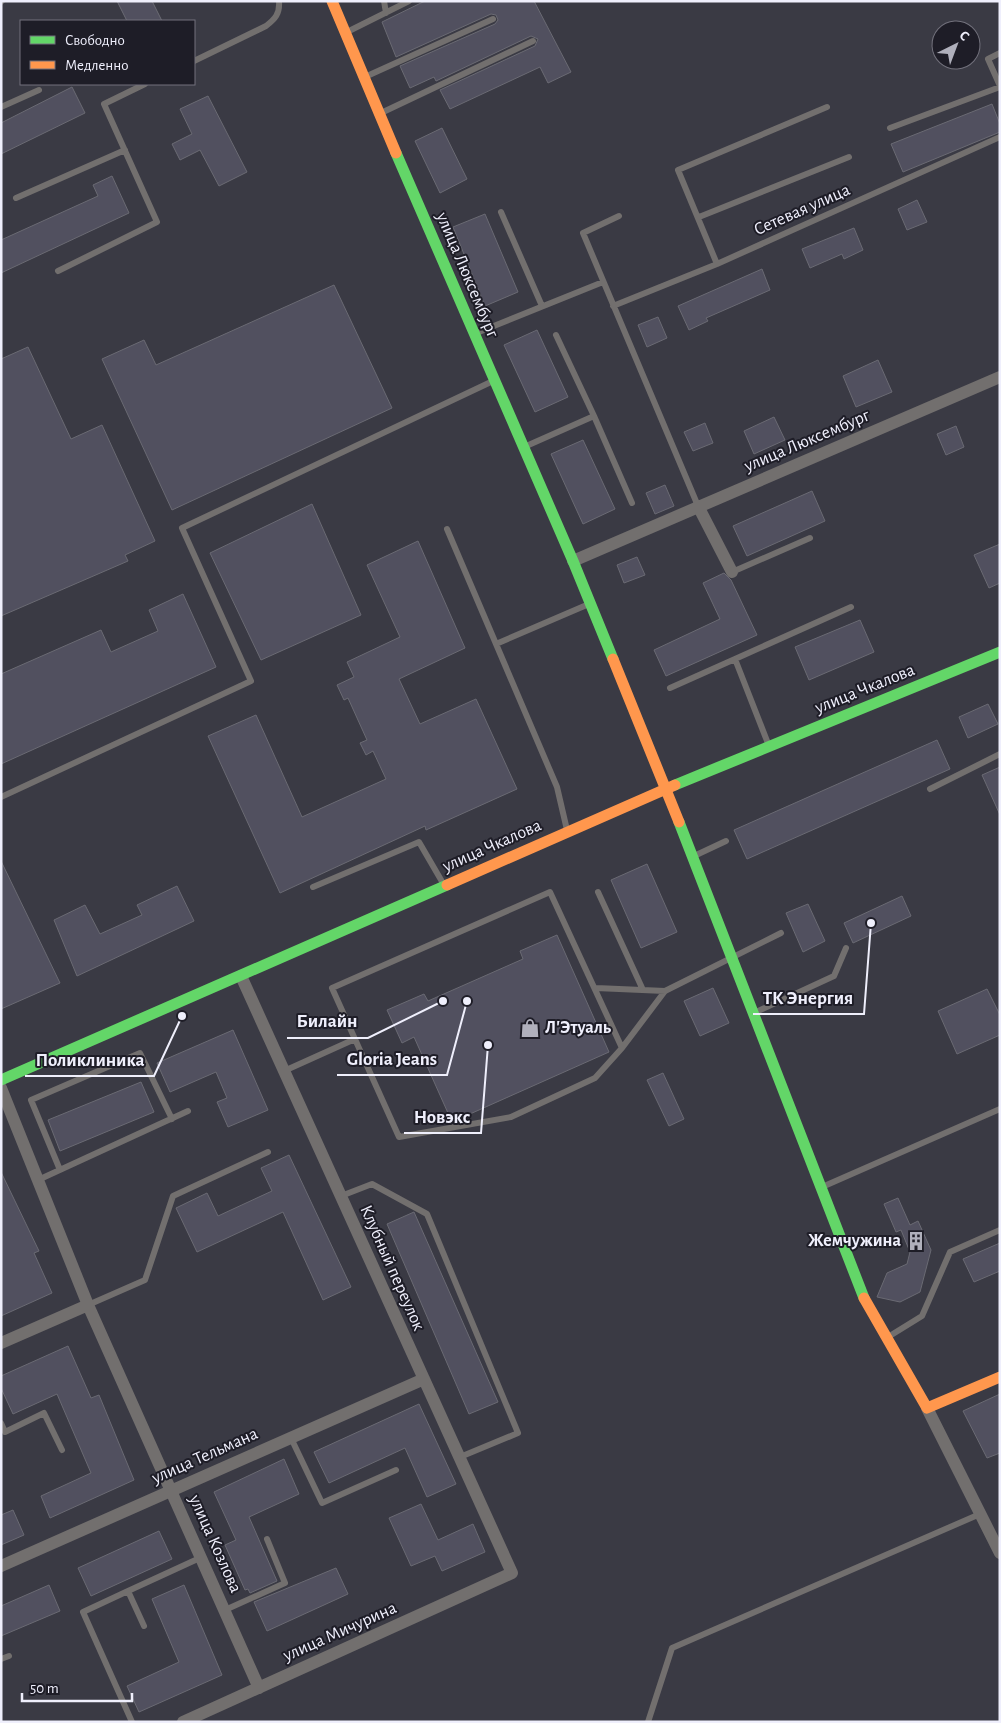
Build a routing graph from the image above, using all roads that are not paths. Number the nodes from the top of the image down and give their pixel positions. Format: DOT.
graph roads {
  1 [pos="279,1"];
  2 [pos="332,1"];
  3 [pos="384,1"];
  4 [pos="409,1"];
  5 [pos="386,13"];
  6 [pos="493,19"];
  7 [pos="345,33"];
  8 [pos="533,41"];
  9 [pos="1000,53"];
  10 [pos="195,61"];
  11 [pos="364,78"];
  12 [pos="143,85"];
  13 [pos="1000,87"];
  14 [pos="39,90"];
  15 [pos="1,107"];
  16 [pos="827,108"];
  17 [pos="380,114"];
  18 [pos="890,128"];
  19 [pos="1000,137"];
  20 [pos="125,150"];
  21 [pos="849,157"];
  22 [pos="16,198"];
  23 [pos="501,212"];
  24 [pos="619,216"];
  25 [pos="699,217"];
  26 [pos="717,264"];
  27 [pos="58,271"];
  28 [pos="603,282"];
  29 [pos="542,306"];
  30 [pos="613,306"];
  31 [pos="473,334"];
  32 [pos="556,335"];
  33 [pos="1000,377"];
  34 [pos="494,380"];
  35 [pos="594,416"];
  36 [pos="523,447"];
  37 [pos="632,502"];
  38 [pos="698,506"];
  39 [pos="447,529"];
  40 [pos="810,538"];
  41 [pos="573,561"];
  42 [pos="732,572"];
  43 [pos="590,604"];
  44 [pos="851,607"];
  45 [pos="496,644"];
  46 [pos="1000,652"];
  47 [pos="735,659"];
  48 [pos="670,688"];
  49 [pos="770,747"];
  50 [pos="1000,754"];
  51 [pos="666,789"];
  52 [pos="930,789"];
  53 [pos="1,797"];
  54 [pos="568,831"];
  55 [pos="726,841"];
  56 [pos="693,856"];
  57 [pos="445,886"];
  58 [pos="313,888"];
  59 [pos="598,892"];
  60 [pos="781,933"];
  61 [pos="846,948"];
  62 [pos="731,956"];
  63 [pos="241,976"];
  64 [pos="596,988"];
  65 [pos="643,990"];
  66 [pos="665,991"];
  67 [pos="754,1014"];
  68 [pos="355,1039"];
  69 [pos="622,1048"];
  70 [pos="284,1072"];
  71 [pos="1,1080"];
  72 [pos="1,1088"];
  73 [pos="1000,1109"];
  74 [pos="188,1111"];
  75 [pos="172,1119"];
  76 [pos="268,1152"];
  77 [pos="60,1170"];
  78 [pos="38,1180"];
  79 [pos="821,1188"];
  80 [pos="341,1196"];
  81 [pos="1000,1230"];
  82 [pos="88,1305"];
  83 [pos="887,1338"];
  84 [pos="1,1343"];
  85 [pos="1000,1377"];
  86 [pos="424,1380"];
  87 [pos="927,1408"];
  88 [pos="1,1423"];
  89 [pos="291,1438"];
  90 [pos="62,1450"];
  91 [pos="460,1458"];
  92 [pos="396,1470"];
  93 [pos="172,1490"];
  94 [pos="980,1514"];
  95 [pos="267,1539"];
  96 [pos="1000,1554"];
  97 [pos="202,1558"];
  98 [pos="1,1566"];
  99 [pos="512,1573"];
  100 [pos="128,1591"];
  101 [pos="225,1610"];
  102 [pos="144,1626"];
  103 [pos="9,1656"];
  104 [pos="1,1659"];
  105 [pos="259,1688"];
  106 [pos="132,1722"];
  107 [pos="183,1722"];
  108 [pos="648,1722"];
  1 -- 10 [label="lane"];
  2 -- 7 [label="street, улица Люксембург"];
  3 -- 5 [label="lane"];
  4 -- 5 [label="lane"];
  5 -- 7 [label="lane"];
  6 -- 11 [label="lane"];
  7 -- 11 [label="street, улица Люксембург"];
  8 -- 17 [label="lane"];
  9 -- 13 [label="lane"];
  11 -- 17 [label="street, улица Люксембург"];
  12 -- 20 [label="lane"];
  13 -- 18 [label="lane"];
  14 -- 15 [label="lane"];
  16 -- 25 [label="lane"];
  17 -- 31 [label="street, улица Люксембург"];
  19 -- 26 [label="lane, Сетевая улица"];
  20 -- 22 [label="lane"];
  20 -- 27 [label="lane"];
  21 -- 25 [label="lane"];
  23 -- 29 [label="lane"];
  24 -- 28 [label="lane"];
  25 -- 26 [label="lane"];
  26 -- 30 [label="lane, Сетевая улица"];
  28 -- 29 [label="lane"];
  28 -- 30 [label="lane"];
  29 -- 31 [label="lane"];
  30 -- 38 [label="lane"];
  31 -- 34 [label="street, улица Люксембург"];
  32 -- 35 [label="lane"];
  33 -- 38 [label="street, улица Люксембург"];
  34 -- 36 [label="street, улица Люксембург"];
  34 -- 53 [label="lane"];
  35 -- 36 [label="lane"];
  35 -- 37 [label="lane"];
  36 -- 41 [label="street, улица Люксембург"];
  38 -- 41 [label="street, улица Люксембург"];
  38 -- 42 [label="street"];
  39 -- 45 [label="lane"];
  40 -- 42 [label="lane"];
  41 -- 43 [label="street, улица Люксембург"];
  43 -- 45 [label="lane"];
  43 -- 51 [label="street, улица Люксембург"];
  44 -- 47 [label="lane"];
  45 -- 54 [label="lane"];
  46 -- 49 [label="street, улица Чкалова"];
  47 -- 48 [label="lane"];
  47 -- 49 [label="lane"];
  49 -- 51 [label="street, улица Чкалова"];
  50 -- 52 [label="lane"];
  51 -- 54 [label="street, улица Чкалова"];
  51 -- 56 [label="street, улица Люксембург"];
  54 -- 57 [label="street, улица Чкалова"];
  55 -- 56 [label="lane"];
  56 -- 62 [label="street, улица Люксембург"];
  57 -- 58 [label="lane"];
  57 -- 63 [label="street, улица Чкалова"];
  59 -- 65 [label="lane"];
  60 -- 62 [label="lane"];
  61 -- 67 [label="lane"];
  62 -- 66 [label="lane"];
  62 -- 67 [label="street, улица Люксембург"];
  63 -- 70 [label="street, Клубный переулок"];
  63 -- 71 [label="street, улица Чкалова"];
  64 -- 65 [label="lane"];
  64 -- 68 [label="lane"];
  64 -- 69 [label="lane"];
  65 -- 66 [label="lane"];
  66 -- 69 [label="lane"];
  67 -- 79 [label="street, улица Люксембург"];
  68 -- 69 [label="lane"];
  68 -- 70 [label="lane"];
  70 -- 80 [label="street, Клубный переулок"];
  72 -- 78 [label="street, улица Козлова"];
  73 -- 79 [label="lane"];
  74 -- 75 [label="lane"];
  75 -- 77 [label="lane"];
  75 -- 77 [label="lane"];
  76 -- 82 [label="lane"];
  77 -- 78 [label="lane"];
  78 -- 82 [label="street, улица Козлова"];
  79 -- 83 [label="street, улица Люксембург"];
  80 -- 86 [label="street, Клубный переулок"];
  80 -- 91 [label="lane"];
  81 -- 83 [label="lane"];
  82 -- 84 [label="street"];
  82 -- 93 [label="street, улица Козлова"];
  83 -- 87 [label="street, улица Люксембург"];
  85 -- 87 [label="street"];
  86 -- 89 [label="street, улица Тельмана"];
  86 -- 91 [label="street, Клубный переулок"];
  87 -- 94 [label="street"];
  88 -- 90 [label="lane"];
  89 -- 92 [label="lane"];
  89 -- 93 [label="street, улица Тельмана"];
  91 -- 99 [label="street, Клубный переулок"];
  93 -- 97 [label="street, улица Козлова"];
  93 -- 98 [label="street, улица Тельмана"];
  94 -- 96 [label="street"];
  94 -- 108 [label="lane"];
  95 -- 101 [label="lane"];
  97 -- 100 [label="lane"];
  97 -- 101 [label="street, улица Козлова"];
  99 -- 105 [label="street, улица Мичурина"];
  100 -- 102 [label="lane"];
  100 -- 106 [label="lane"];
  101 -- 105 [label="street, улица Козлова"];
  103 -- 104 [label="lane"];
  105 -- 107 [label="street, улица Мичурина"];
}
